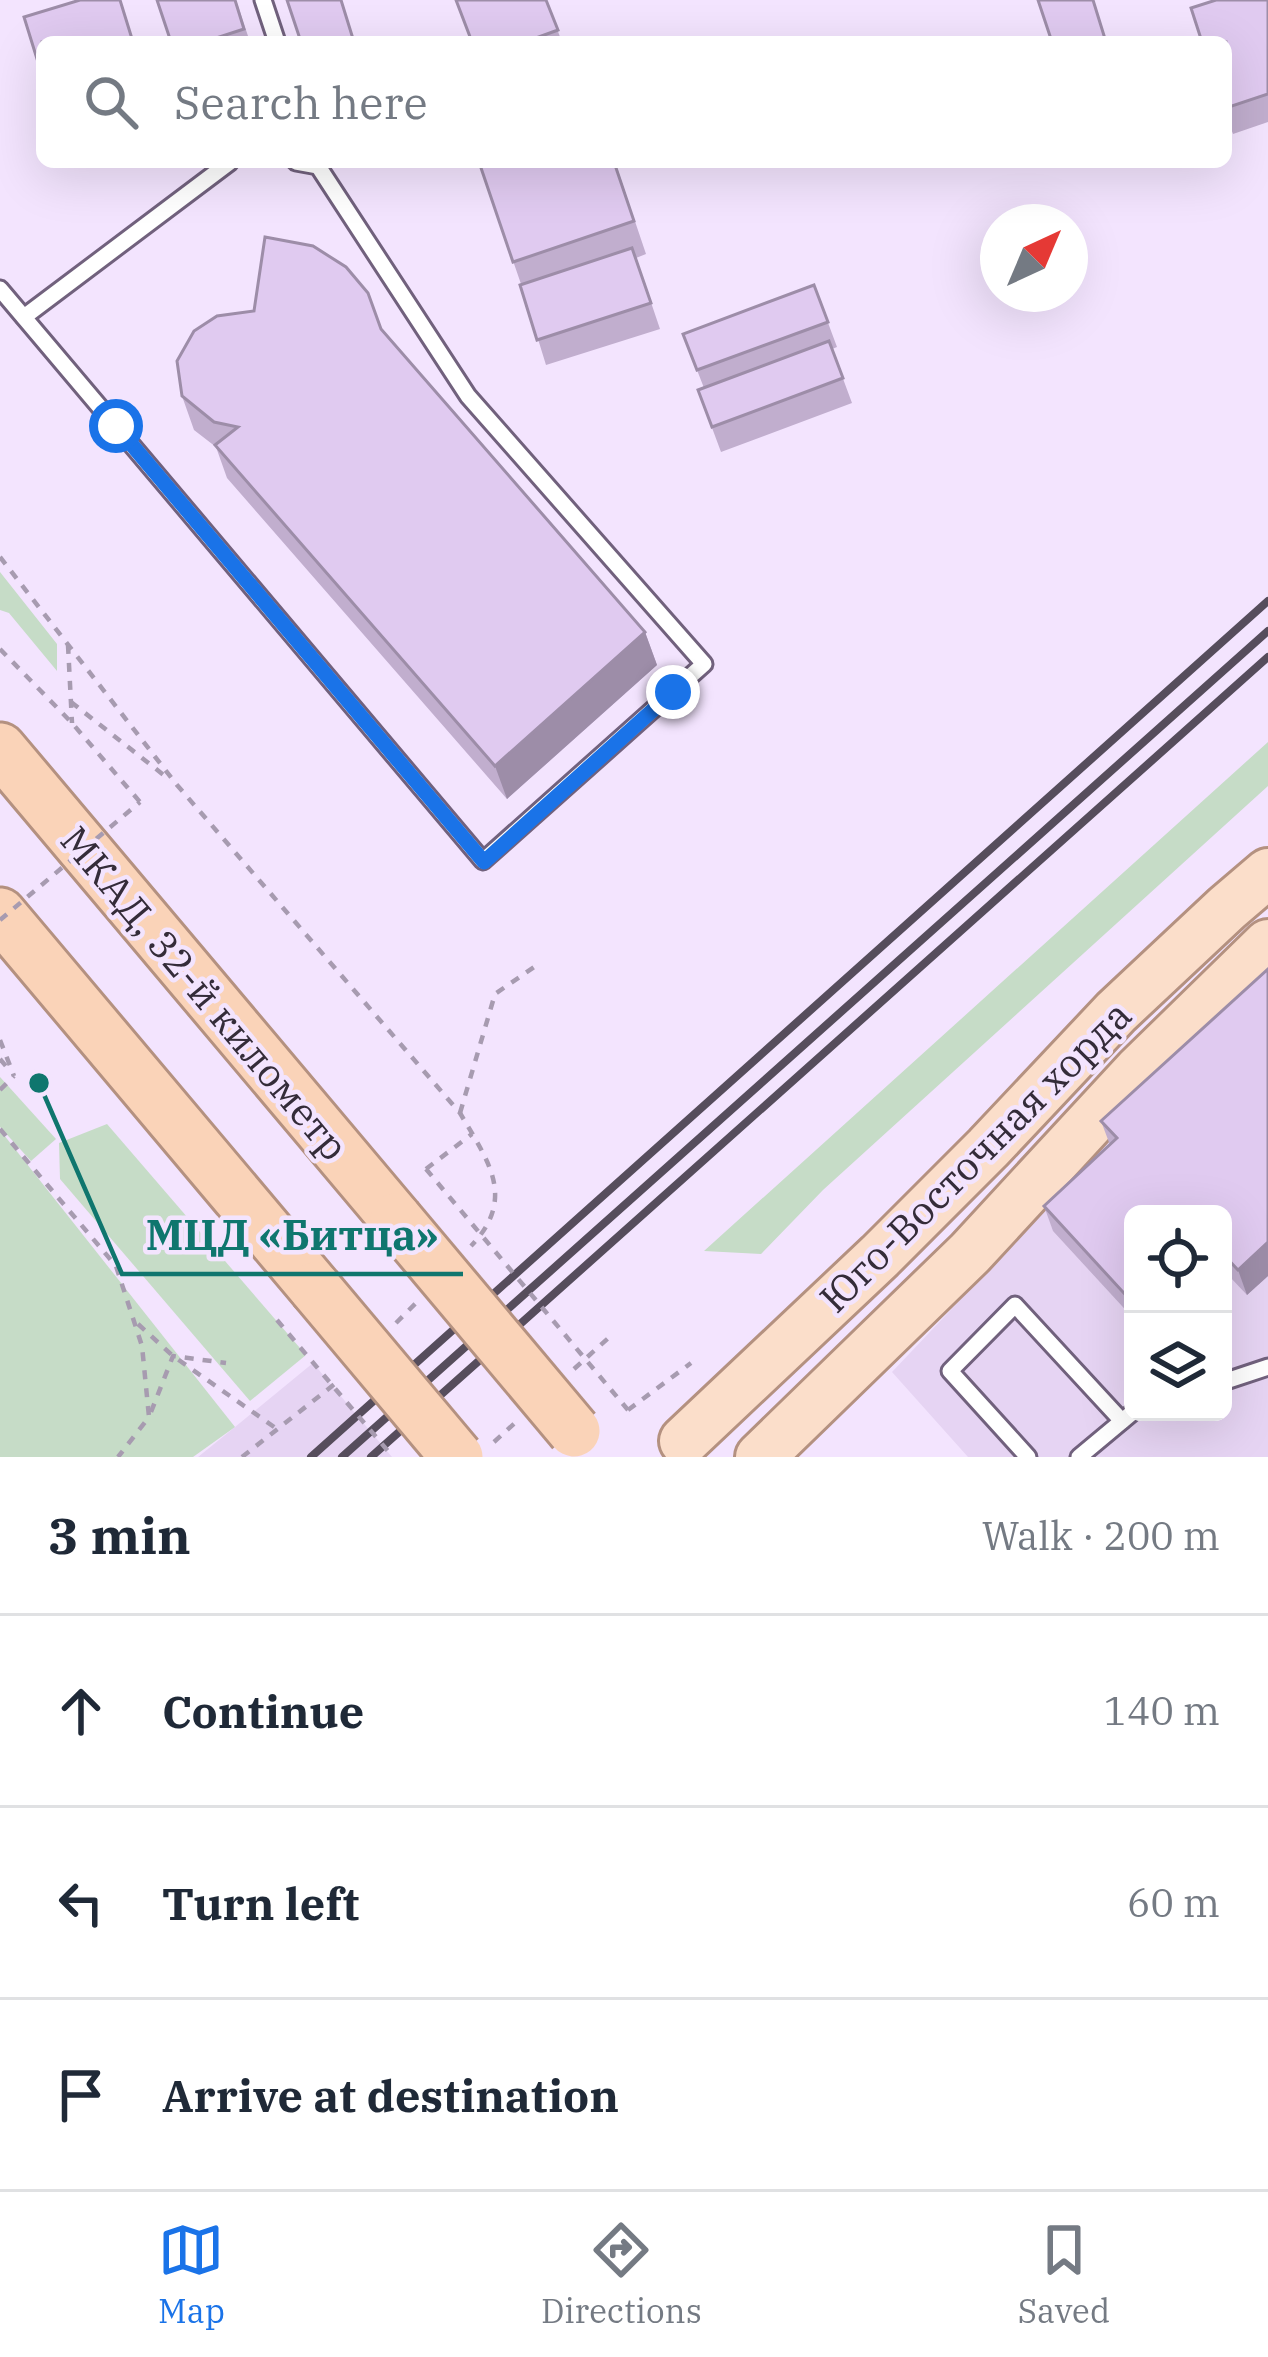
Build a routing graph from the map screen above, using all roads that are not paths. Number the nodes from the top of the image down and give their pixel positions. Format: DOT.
graph roads {
  1 [pos="263,0"];
  2 [pos="275,36"];
  3 [pos="222,168"];
  4 [pos="320,168"];
  5 [pos="0,289"];
  6 [pos="24,317"];
  7 [pos="0,749"];
  8 [pos="1268,873"];
  9 [pos="0,917"];
  10 [pos="1268,944"];
  11 [pos="1268,1367"];
  12 [pos="1232,1379"];
  13 [pos="1124,1412"];
  14 [pos="1124,1419"];
  15 [pos="684,1441"];
  16 [pos="585,1444"];
  17 [pos="457,1457"];
  18 [pos="760,1457"];
  19 [pos="1028,1457"];
  20 [pos="1079,1457"];
  1 -- 2 [label="lane"];
  3 -- 6 [label="lane"];
  4 -- 6 [label="lane"];
  5 -- 6 [label="lane"];
  7 -- 16 [label="highway, МКАД, 32-й километр, bridge"];
  8 -- 15 [label="main road, Юго-Восточная хорда"];
  9 -- 17 [label="highway, bridge"];
  10 -- 18 [label="main road, Юго-Восточная хорда"];
  11 -- 12 [label="lane"];
  13 -- 19 [label="lane"];
  14 -- 20 [label="lane"];
}
